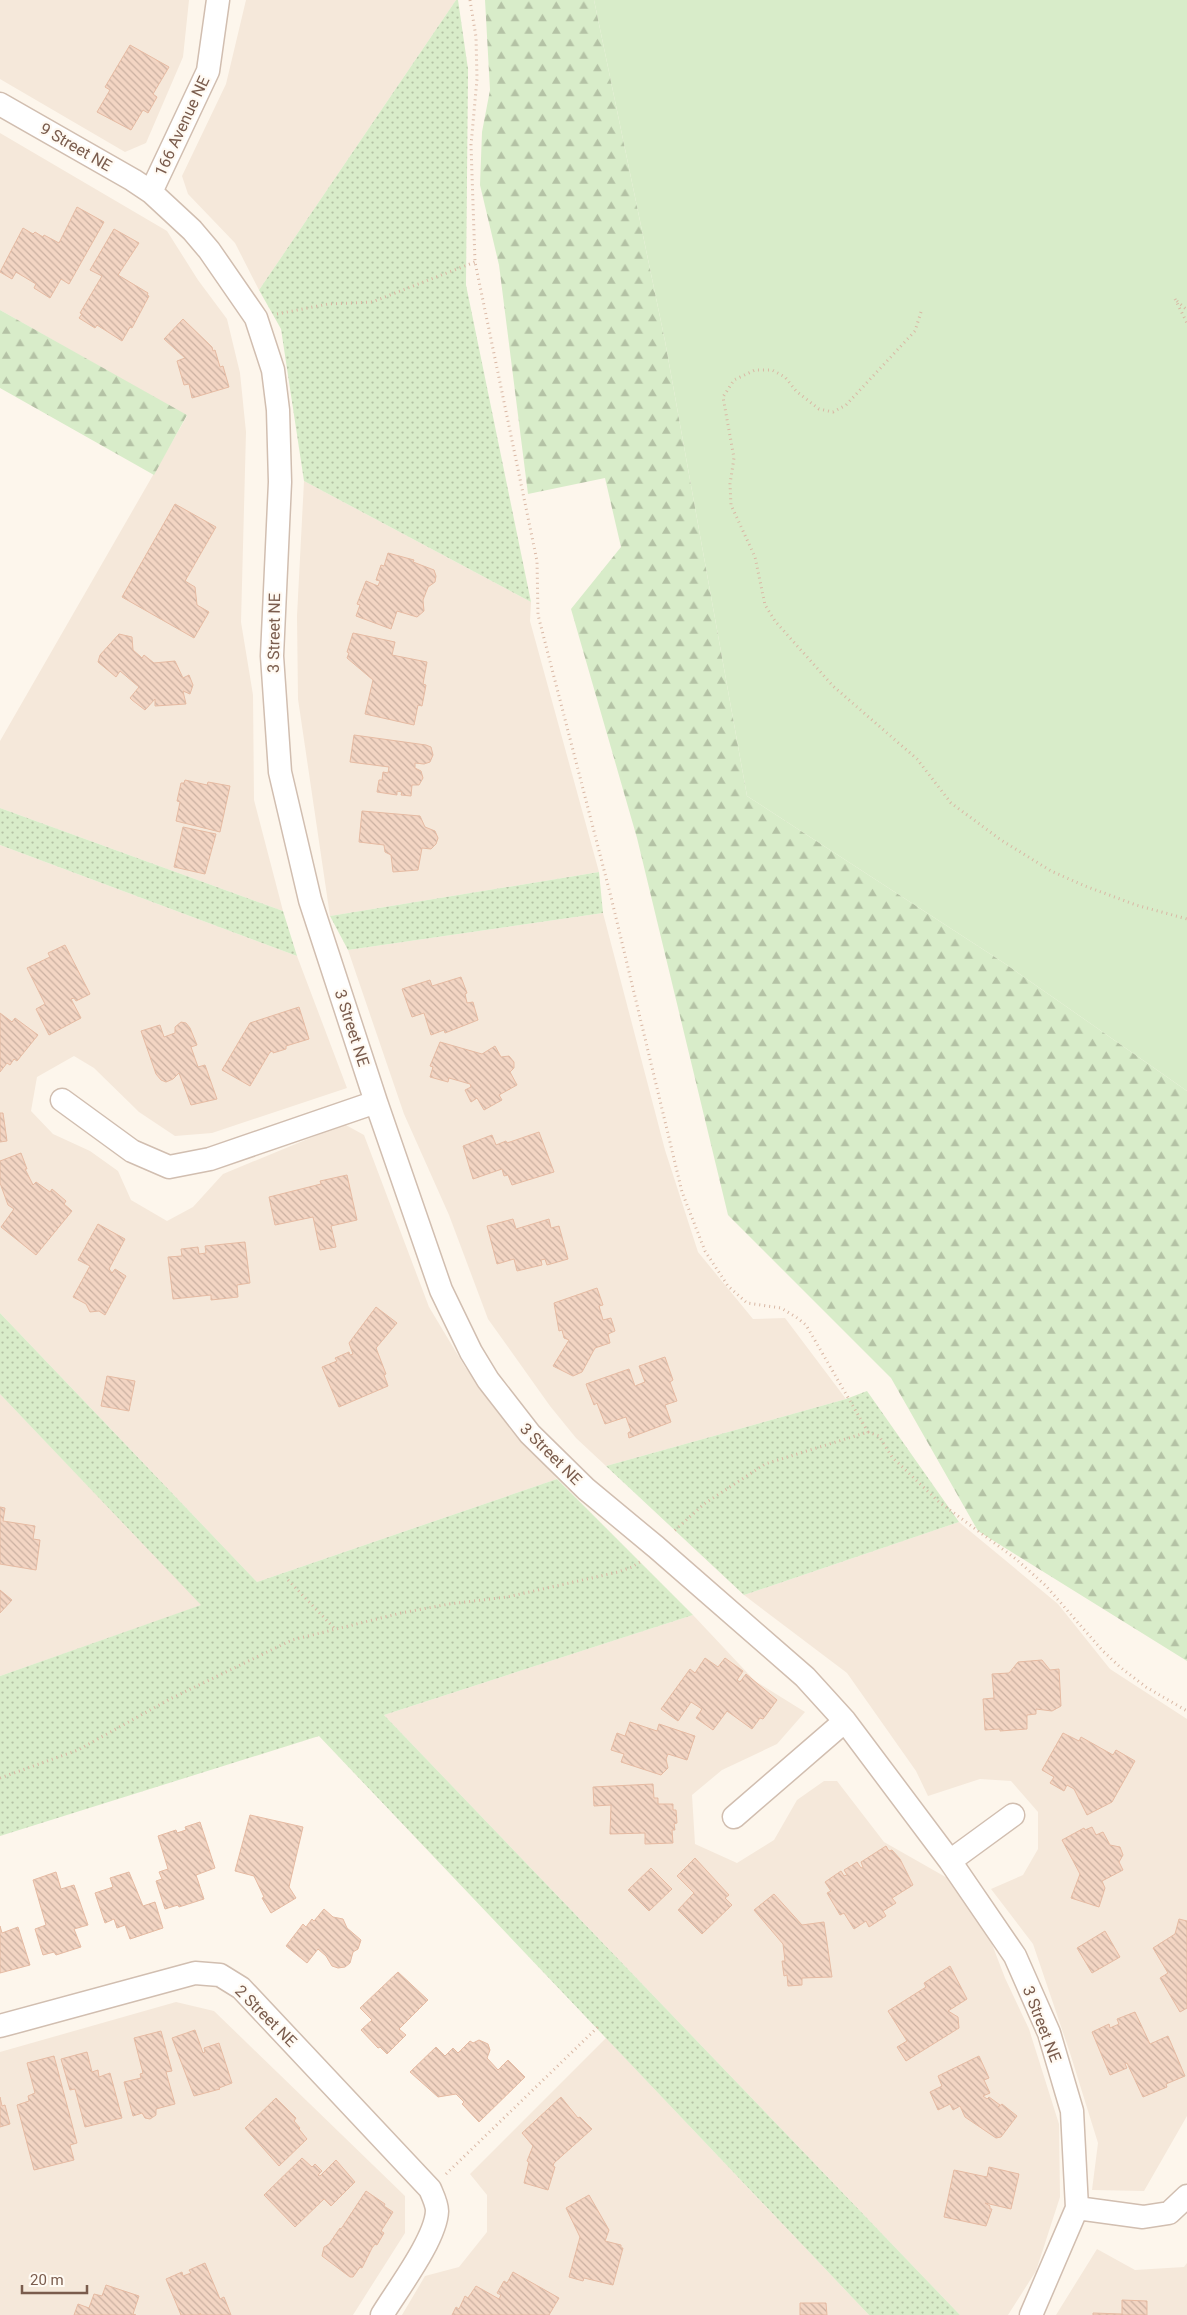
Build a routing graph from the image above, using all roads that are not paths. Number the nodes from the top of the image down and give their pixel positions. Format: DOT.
graph roads {
  1 [pos="218,0"];
  2 [pos="0,104"];
  3 [pos="150,192"];
  4 [pos="62,1100"];
  5 [pos="376,1102"];
  6 [pos="845,1722"];
  7 [pos="1013,1815"];
  8 [pos="734,1817"];
  9 [pos="950,1861"];
  10 [pos="0,2026"];
  11 [pos="1187,2196"];
  12 [pos="1077,2208"];
  13 [pos="382,2315"];
  14 [pos="1031,2315"];
  1 -- 3 [label="street, 166 Avenue NE"];
  2 -- 3 [label="street, 9 Street NE"];
  3 -- 5 [label="street, 3 Street NE"];
  4 -- 5 [label="street"];
  5 -- 6 [label="street, 3 Street NE"];
  6 -- 8 [label="street"];
  6 -- 9 [label="street, 3 Street NE"];
  7 -- 9 [label="street"];
  9 -- 12 [label="street, 3 Street NE"];
  10 -- 13 [label="street, 2 Street NE"];
  11 -- 12 [label="street"];
  12 -- 14 [label="street"];
}
